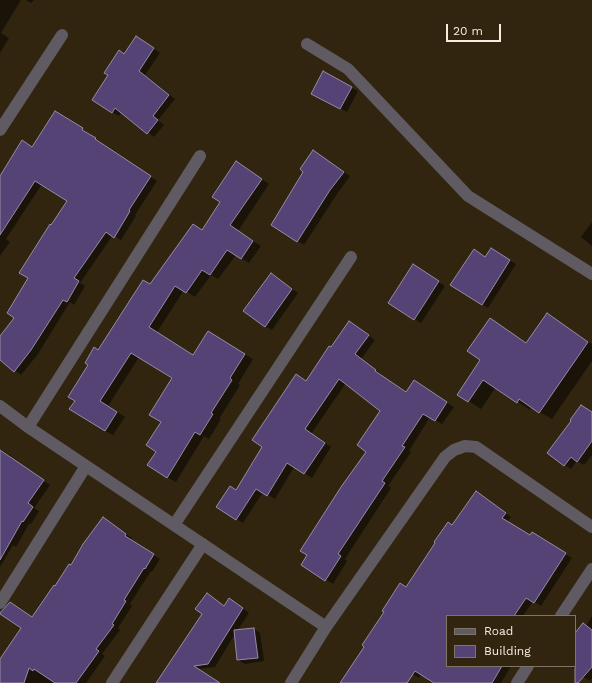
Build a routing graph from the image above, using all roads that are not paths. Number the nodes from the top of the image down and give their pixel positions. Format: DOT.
graph roads {
  1 [pos="62,35"];
  2 [pos="307,44"];
  3 [pos="0,130"];
  4 [pos="200,156"];
  5 [pos="351,257"];
  6 [pos="592,274"];
  7 [pos="0,406"];
  8 [pos="28,427"];
  9 [pos="86,466"];
  10 [pos="174,525"];
  11 [pos="592,526"];
  12 [pos="203,544"];
  13 [pos="592,569"];
  14 [pos="0,603"];
  15 [pos="562,615"];
  16 [pos="326,627"];
  17 [pos="527,667"];
  18 [pos="112,683"];
  19 [pos="291,683"];
  20 [pos="517,683"];
  1 -- 3 [label="street"];
  2 -- 6 [label="street"];
  4 -- 8 [label="street"];
  5 -- 10 [label="street"];
  7 -- 8 [label="street"];
  8 -- 9 [label="street"];
  9 -- 10 [label="street"];
  9 -- 14 [label="street"];
  10 -- 12 [label="street"];
  11 -- 16 [label="street"];
  12 -- 16 [label="street"];
  12 -- 18 [label="street"];
  13 -- 15 [label="street"];
  16 -- 19 [label="street"];
  17 -- 20 [label="street"];
}
